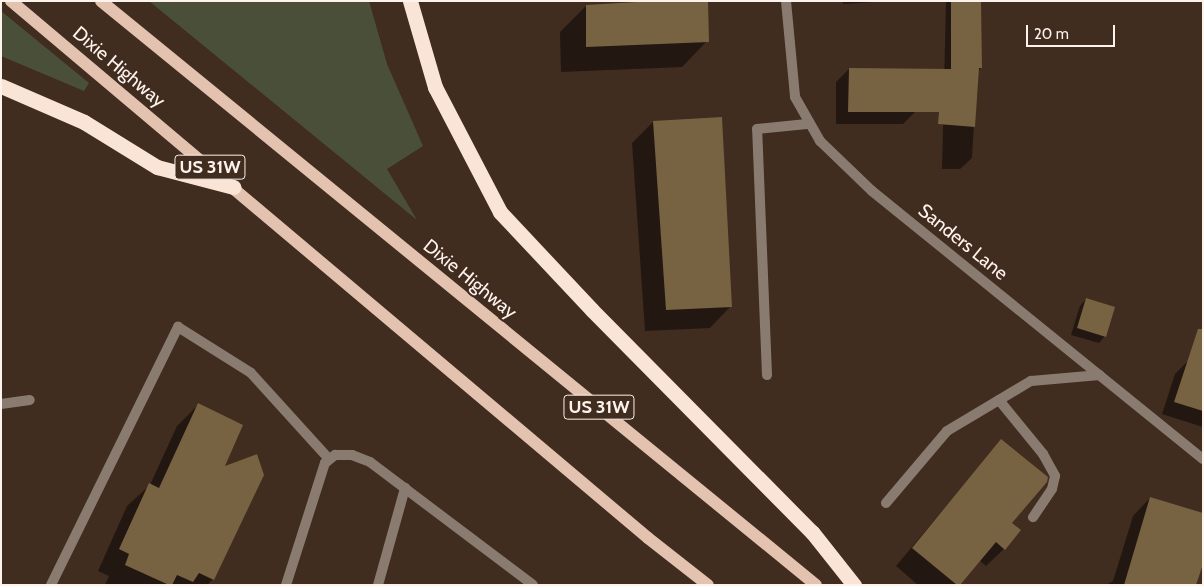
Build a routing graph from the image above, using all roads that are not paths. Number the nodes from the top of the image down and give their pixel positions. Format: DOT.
graph roads {
  1 [pos="11,1"];
  2 [pos="101,1"];
  3 [pos="410,1"];
  4 [pos="786,1"];
  5 [pos="1,86"];
  6 [pos="808,124"];
  7 [pos="233,187"];
  8 [pos="767,375"];
  9 [pos="1100,375"];
  10 [pos="30,400"];
  11 [pos="999,400"];
  12 [pos="1,404"];
  13 [pos="329,459"];
  14 [pos="1203,459"];
  15 [pos="405,488"];
  16 [pos="886,504"];
  17 [pos="1032,517"];
  18 [pos="51,585"];
  19 [pos="286,585"];
  20 [pos="378,585"];
  21 [pos="533,585"];
  22 [pos="708,585"];
  23 [pos="816,585"];
  24 [pos="854,585"];
  1 -- 7 [label="main road, Dixie Highway / US 31W"];
  2 -- 23 [label="main road, Dixie Highway / US 31W"];
  3 -- 24 [label="highway"];
  4 -- 6 [label="street, Sanders Lane"];
  5 -- 7 [label="highway"];
  6 -- 8 [label="street"];
  6 -- 9 [label="street, Sanders Lane"];
  7 -- 22 [label="main road, Dixie Highway / US 31W"];
  9 -- 11 [label="street"];
  9 -- 14 [label="street, Sanders Lane"];
  10 -- 12 [label="street"];
  11 -- 16 [label="street"];
  11 -- 17 [label="street"];
  13 -- 15 [label="street"];
  13 -- 18 [label="street"];
  13 -- 19 [label="street"];
  15 -- 20 [label="street"];
  15 -- 21 [label="street"];
}
